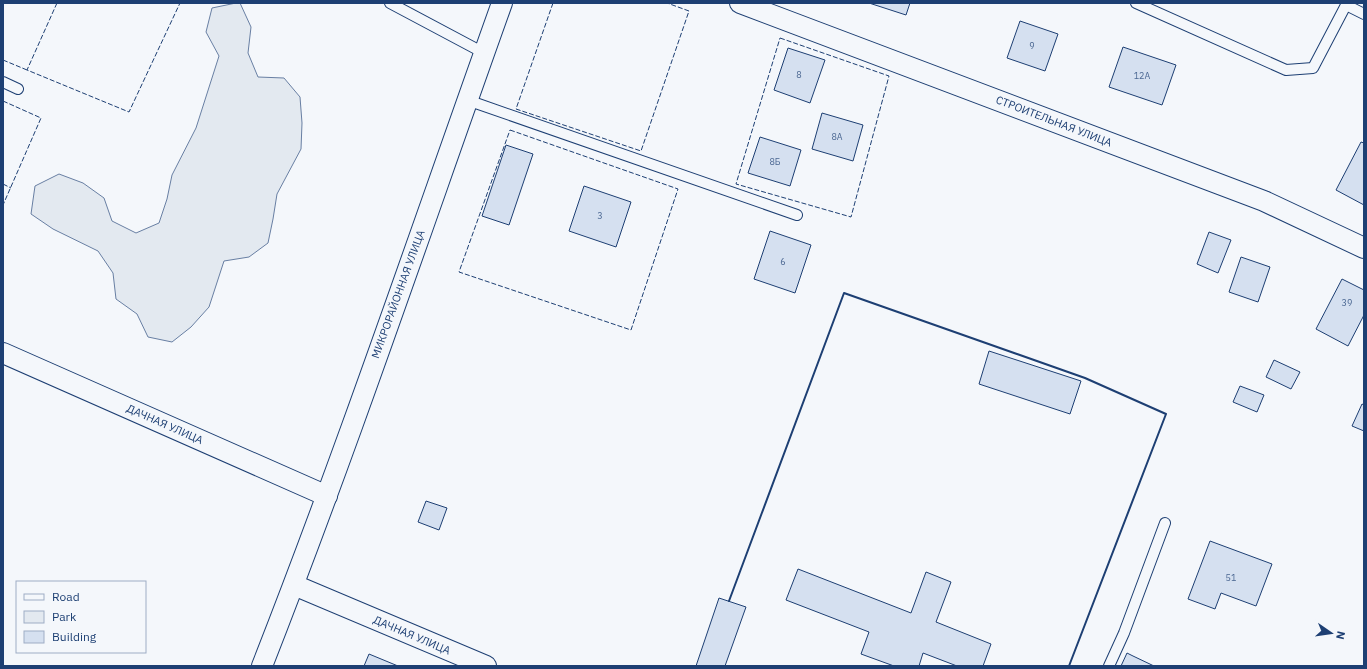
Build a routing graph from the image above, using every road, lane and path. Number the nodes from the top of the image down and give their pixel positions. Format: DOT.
graph roads {
  1 [pos="390,3"];
  2 [pos="502,3"];
  3 [pos="740,3"];
  4 [pos="1136,3"];
  5 [pos="1364,14"];
  6 [pos="484,53"];
  7 [pos="3,82"];
  8 [pos="18,88"];
  9 [pos="468,100"];
  10 [pos="797,215"];
  11 [pos="1364,248"];
  12 [pos="3,353"];
  13 [pos="327,496"];
  14 [pos="1165,523"];
  15 [pos="294,585"];
  16 [pos="262,666"];
  17 [pos="486,666"];
  18 [pos="1109,666"];
  1 -- 6 [label="lane"];
  2 -- 6 [label="street, МИКРОРАЙОННАЯ УЛИЦА"];
  3 -- 11 [label="street, СТРОИТЕЛЬНАЯ УЛИЦА"];
  4 -- 5 [label="lane"];
  6 -- 9 [label="street, МИКРОРАЙОННАЯ УЛИЦА"];
  7 -- 8 [label="lane"];
  9 -- 10 [label="lane"];
  9 -- 13 [label="street, МИКРОРАЙОННАЯ УЛИЦА"];
  12 -- 13 [label="street, ДАЧНАЯ УЛИЦА"];
  13 -- 15 [label="street, МИКРОРАЙОННАЯ УЛИЦА"];
  14 -- 18 [label="lane"];
  15 -- 16 [label="street, МИКРОРАЙОННАЯ УЛИЦА"];
  15 -- 17 [label="street, ДАЧНАЯ УЛИЦА"];
}
